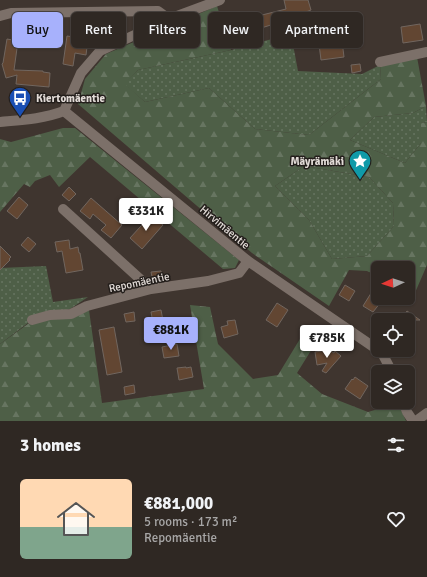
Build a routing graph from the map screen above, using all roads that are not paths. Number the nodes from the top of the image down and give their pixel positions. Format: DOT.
graph roads {
  1 [pos="220,0"];
  2 [pos="159,12"];
  3 [pos="188,12"];
  4 [pos="0,16"];
  5 [pos="134,35"];
  6 [pos="427,52"];
  7 [pos="380,62"];
  8 [pos="64,111"];
  9 [pos="0,122"];
  10 [pos="63,210"];
  11 [pos="248,262"];
  12 [pos="151,289"];
  13 [pos="32,320"];
  14 [pos="371,345"];
  15 [pos="406,409"];
  16 [pos="427,413"];
  17 [pos="415,421"];
  1 -- 3 [label="street"];
  2 -- 4 [label="street"];
  5 -- 8 [label="street"];
  6 -- 7 [label="street"];
  8 -- 9 [label="street"];
  8 -- 11 [label="street, Hirvimäentie"];
  10 -- 12 [label="street"];
  11 -- 12 [label="street, Repomäentie"];
  11 -- 14 [label="street, Hirvimäentie"];
  12 -- 13 [label="street, Repomäentie"];
  15 -- 17 [label="street"];
  16 -- 17 [label="street"];
}
